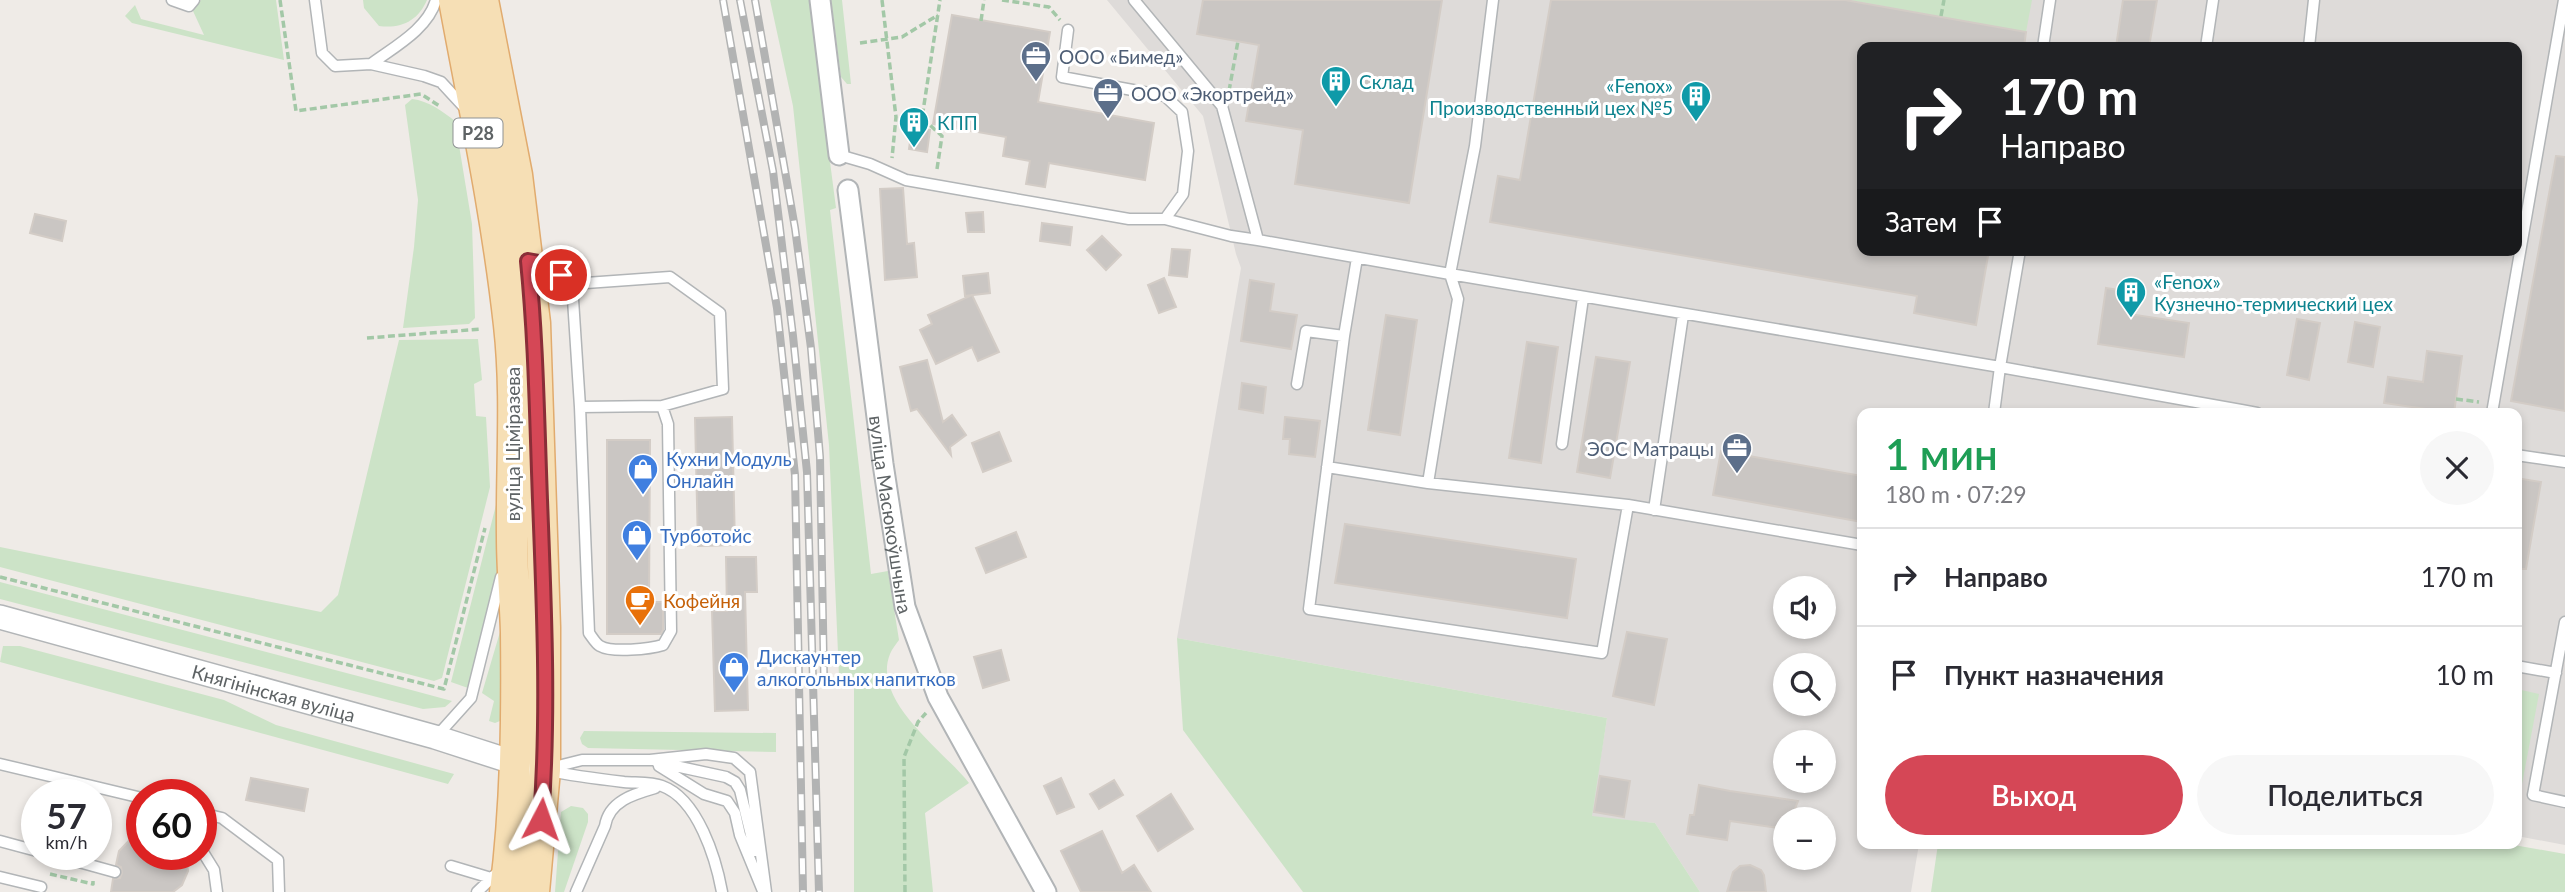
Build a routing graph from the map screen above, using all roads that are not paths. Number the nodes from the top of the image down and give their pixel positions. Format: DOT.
graph roads {
  1 [pos="172,0"];
  2 [pos="194,0"];
  3 [pos="315,0"];
  4 [pos="436,0"];
  5 [pos="454,0"];
  6 [pos="483,0"];
  7 [pos="820,0"];
  8 [pos="1134,0"];
  9 [pos="1493,0"];
  10 [pos="2050,0"];
  11 [pos="2213,0"];
  12 [pos="2314,0"];
  13 [pos="2564,0"];
  14 [pos="1068,30"];
  15 [pos="2044,42"];
  16 [pos="2207,42"];
  17 [pos="2310,42"];
  18 [pos="371,64"];
  19 [pos="477,126"];
  20 [pos="839,155"];
  21 [pos="848,190"];
  22 [pos="1166,219"];
  23 [pos="1258,240"];
  24 [pos="2522,242"];
  25 [pos="2019,256"];
  26 [pos="2520,256"];
  27 [pos="1357,258"];
  28 [pos="528,261"];
  29 [pos="1450,274"];
  30 [pos="572,284"];
  31 [pos="1584,298"];
  32 [pos="1683,315"];
  33 [pos="1344,336"];
  34 [pos="2000,367"];
  35 [pos="1297,384"];
  36 [pos="662,406"];
  37 [pos="580,407"];
  38 [pos="1995,408"];
  39 [pos="2220,408"];
  40 [pos="2493,408"];
  41 [pos="1562,444"];
  42 [pos="2522,456"];
  43 [pos="2565,462"];
  44 [pos="1327,467"];
  45 [pos="1428,483"];
  46 [pos="1628,505"];
  47 [pos="1654,510"];
  48 [pos="512,536"];
  49 [pos="1857,544"];
  50 [pos="0,617"];
  51 [pos="2565,622"];
  52 [pos="2522,667"];
  53 [pos="2556,673"];
  54 [pos="435,737"];
  55 [pos="650,760"];
  56 [pos="0,764"];
  57 [pos="515,764"];
  58 [pos="545,770"];
  59 [pos="61,779"];
  60 [pos="662,786"];
  61 [pos="2565,802"];
  62 [pos="217,817"];
  63 [pos="0,841"];
  64 [pos="21,847"];
  65 [pos="451,866"];
  66 [pos="109,870"];
  67 [pos="214,870"];
  68 [pos="115,872"];
  69 [pos="0,877"];
  70 [pos="502,877"];
  71 [pos="41,887"];
  72 [pos="217,892"];
  73 [pos="279,892"];
  74 [pos="477,892"];
  75 [pos="534,892"];
  76 [pos="576,892"];
  77 [pos="722,892"];
  78 [pos="765,892"];
  79 [pos="1046,892"];
  1 -- 2 [label="lane"];
  3 -- 18 [label="lane"];
  4 -- 18 [label="lane"];
  5 -- 19 [label="main road, вуліца Ціміразева / Р28"];
  6 -- 28 [label="main road, вуліца Ціміразева / Р28"];
  7 -- 20 [label="street"];
  8 -- 23 [label="lane"];
  9 -- 29 [label="lane"];
  10 -- 15 [label="lane"];
  11 -- 16 [label="lane"];
  12 -- 17 [label="lane"];
  13 -- 24 [label="lane"];
  14 -- 22 [label="lane"];
  18 -- 19 [label="lane"];
  19 -- 48 [label="main road, вуліца Ціміразева / Р28"];
  20 -- 22 [label="lane"];
  21 -- 79 [label="street, вуліца Масюкоўшчына"];
  22 -- 23 [label="lane"];
  23 -- 27 [label="lane"];
  25 -- 34 [label="lane"];
  26 -- 40 [label="lane"];
  27 -- 29 [label="lane"];
  27 -- 33 [label="lane"];
  28 -- 30 [label="lane"];
  28 -- 58 [label="main road, вуліца Ціміразева / Р28"];
  29 -- 31 [label="lane"];
  29 -- 45 [label="lane"];
  30 -- 36 [label="lane"];
  30 -- 37 [label="lane"];
  31 -- 32 [label="lane"];
  31 -- 41 [label="lane"];
  32 -- 34 [label="lane"];
  32 -- 47 [label="lane"];
  33 -- 35 [label="lane"];
  33 -- 44 [label="lane"];
  34 -- 38 [label="lane"];
  34 -- 39 [label="lane"];
  36 -- 37 [label="lane"];
  36 -- 37 [label="lane"];
  42 -- 43 [label="lane"];
  44 -- 45 [label="lane"];
  44 -- 46 [label="lane"];
  45 -- 46 [label="lane"];
  46 -- 47 [label="lane"];
  47 -- 49 [label="lane"];
  48 -- 54 [label="lane"];
  48 -- 57 [label="main road, вуліца Ціміразева / Р28"];
  50 -- 54 [label="street, Княгінінская вуліца"];
  51 -- 53 [label="lane"];
  52 -- 53 [label="lane"];
  53 -- 61 [label="lane"];
  54 -- 57 [label="street, Княгінінская вуліца"];
  55 -- 58 [label="lane"];
  55 -- 78 [label="lane"];
  55 -- 78 [label="lane"];
  55 -- 78 [label="lane"];
  56 -- 59 [label="lane"];
  57 -- 58 [label="street, Княгінінская вуліца"];
  57 -- 70 [label="main road, вуліца Ціміразева / Р28"];
  58 -- 60 [label="lane"];
  58 -- 75 [label="main road, вуліца Ціміразева / Р28"];
  60 -- 76 [label="lane"];
  60 -- 77 [label="lane"];
  62 -- 73 [label="lane"];
  63 -- 64 [label="lane"];
  65 -- 70 [label="lane"];
  66 -- 68 [label="lane"];
  67 -- 72 [label="lane"];
  69 -- 71 [label="lane"];
  70 -- 74 [label="lane"];
}
